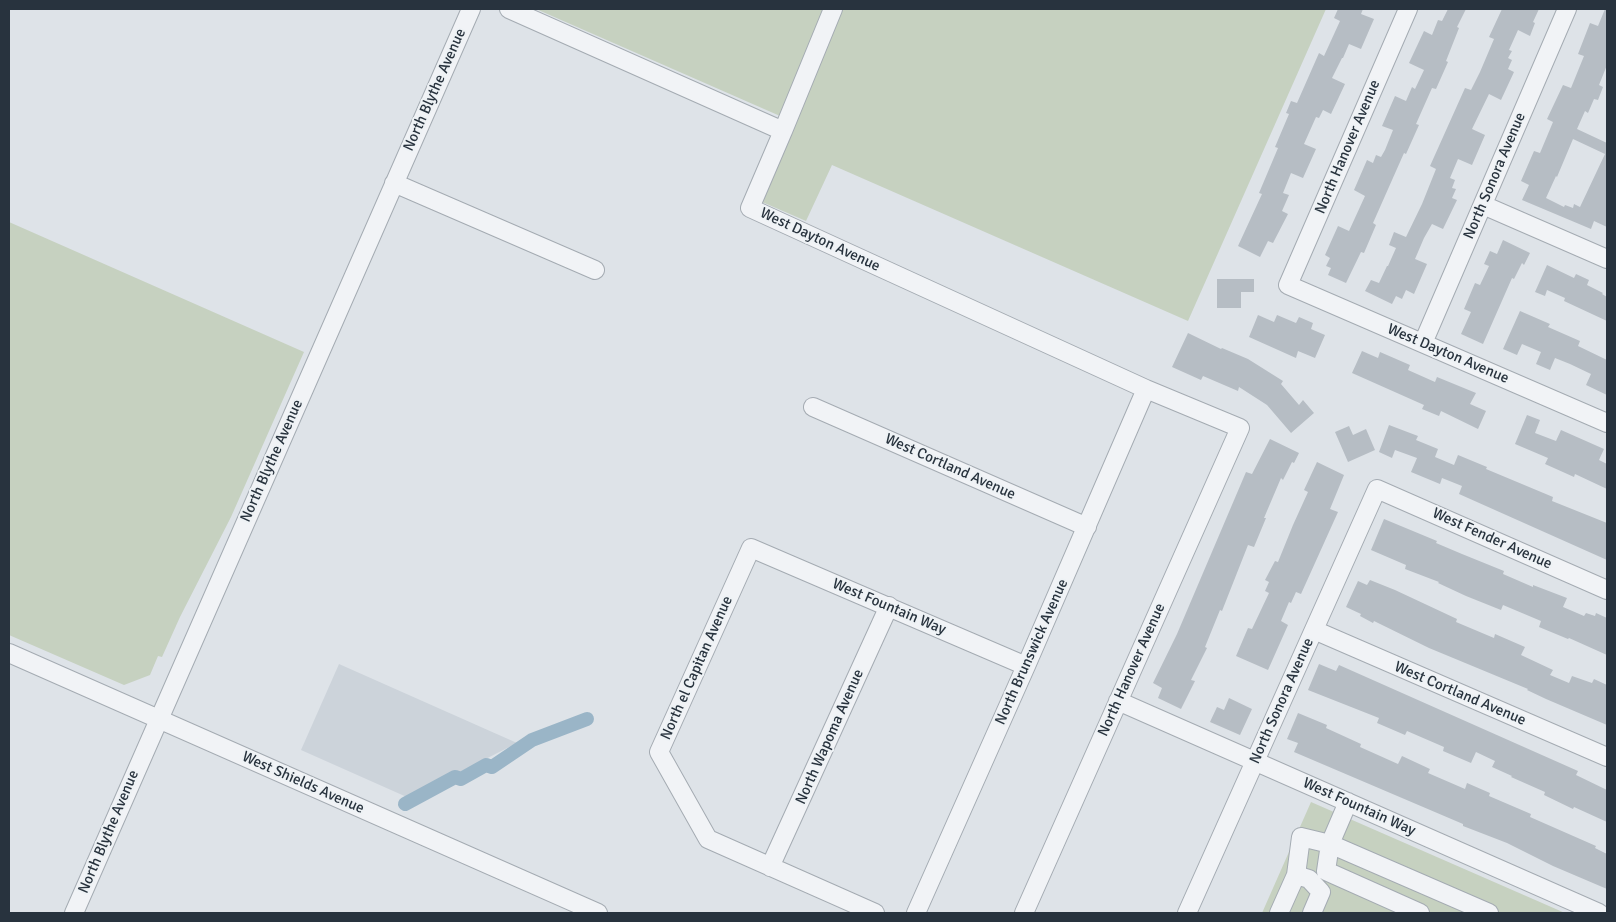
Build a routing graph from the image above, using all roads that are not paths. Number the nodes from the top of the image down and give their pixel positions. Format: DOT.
graph roads {
  1 [pos="471,9"];
  2 [pos="509,9"];
  3 [pos="833,9"];
  4 [pos="1408,9"];
  5 [pos="1567,9"];
  6 [pos="783,131"];
  7 [pos="394,183"];
  8 [pos="1483,206"];
  9 [pos="1607,259"];
  10 [pos="595,270"];
  11 [pos="1288,285"];
  12 [pos="1423,343"];
  13 [pos="1146,389"];
  14 [pos="814,407"];
  15 [pos="1607,423"];
  16 [pos="1240,428"];
  17 [pos="1377,488"];
  18 [pos="1087,527"];
  19 [pos="752,548"];
  20 [pos="1607,590"];
  21 [pos="889,606"];
  22 [pos="1314,630"];
  23 [pos="9,653"];
  24 [pos="1026,666"];
  25 [pos="1118,701"];
  26 [pos="158,719"];
  27 [pos="1607,758"];
  28 [pos="1255,760"];
  29 [pos="1348,802"];
  30 [pos="1330,844"];
  31 [pos="770,867"];
  32 [pos="1296,875"];
  33 [pos="74,913"];
  34 [pos="598,913"];
  35 [pos="875,913"];
  36 [pos="916,913"];
  37 [pos="1024,913"];
  38 [pos="1187,913"];
  39 [pos="1279,913"];
  40 [pos="1312,913"];
  41 [pos="1420,913"];
  42 [pos="1489,913"];
  43 [pos="1598,913"];
  1 -- 7 [label="street, North Blythe Avenue"];
  2 -- 6 [label="street"];
  3 -- 6 [label="street"];
  4 -- 11 [label="street, North Hanover Avenue"];
  5 -- 8 [label="street, North Sonora Avenue"];
  6 -- 13 [label="street, West Dayton Avenue"];
  7 -- 10 [label="street"];
  7 -- 26 [label="street, North Blythe Avenue"];
  8 -- 9 [label="street"];
  8 -- 12 [label="street, North Sonora Avenue"];
  11 -- 12 [label="street, West Dayton Avenue"];
  12 -- 15 [label="street, West Dayton Avenue"];
  13 -- 16 [label="street, West Dayton Avenue"];
  13 -- 18 [label="street, North Brunswick Avenue"];
  14 -- 18 [label="street, West Cortland Avenue"];
  16 -- 25 [label="street, North Hanover Avenue"];
  17 -- 20 [label="street, West Fender Avenue"];
  17 -- 22 [label="street, North Sonora Avenue"];
  18 -- 24 [label="street, North Brunswick Avenue"];
  19 -- 21 [label="street, West Fountain Way"];
  19 -- 31 [label="street, North el Capitan Avenue"];
  21 -- 24 [label="street, West Fountain Way"];
  21 -- 31 [label="street, North Wapoma Avenue"];
  22 -- 27 [label="street, West Cortland Avenue"];
  22 -- 28 [label="street, North Sonora Avenue"];
  23 -- 26 [label="street, West Shields Avenue"];
  24 -- 36 [label="street, North Brunswick Avenue"];
  25 -- 28 [label="street, West Fountain Way"];
  25 -- 37 [label="street, North Hanover Avenue"];
  26 -- 33 [label="street, North Blythe Avenue"];
  26 -- 34 [label="street, West Shields Avenue"];
  28 -- 29 [label="street, West Fountain Way"];
  28 -- 38 [label="street, North Sonora Avenue"];
  29 -- 30 [label="street"];
  29 -- 43 [label="street, West Fountain Way"];
  30 -- 32 [label="street"];
  30 -- 41 [label="street"];
  30 -- 42 [label="street"];
  31 -- 35 [label="street"];
  32 -- 39 [label="street"];
  32 -- 40 [label="street"];
}
